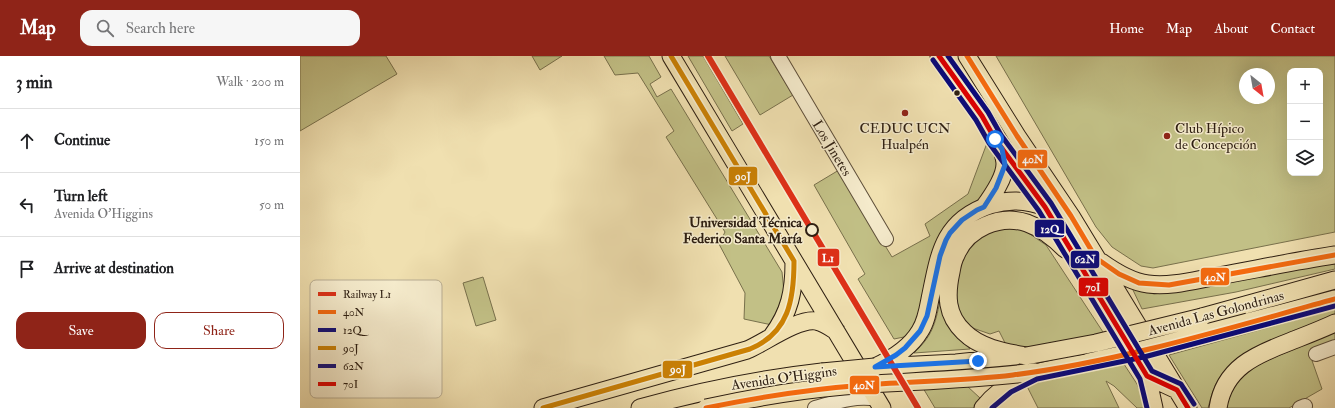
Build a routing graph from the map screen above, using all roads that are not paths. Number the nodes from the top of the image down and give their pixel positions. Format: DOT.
graph roads {
  1 [pos="671,56"];
  2 [pos="778,56"];
  3 [pos="939,56"];
  4 [pos="967,56"];
  5 [pos="1002,149"];
  6 [pos="984,207"];
  7 [pos="1045,207"];
  8 [pos="1079,230"];
  9 [pos="886,239"];
  10 [pos="1335,255"];
  11 [pos="1096,258"];
  12 [pos="1076,260"];
  13 [pos="794,261"];
  14 [pos="1335,280"];
  15 [pos="1335,299"];
  16 [pos="1335,323"];
  17 [pos="836,331"];
  18 [pos="771,337"];
  19 [pos="1335,347"];
  20 [pos="1316,354"];
  21 [pos="1026,356"];
  22 [pos="875,367"];
  23 [pos="1035,372"];
  24 [pos="1147,376"];
  25 [pos="1177,390"];
  26 [pos="880,404"];
  27 [pos="642,407"];
  28 [pos="543,408"];
  29 [pos="706,408"];
  30 [pos="816,408"];
  31 [pos="983,408"];
  32 [pos="1154,408"];
  33 [pos="1188,408"];
  34 [pos="1218,408"];
  1 -- 13 [label="main road"];
  2 -- 9 [label="street, Los Jinetes"];
  3 -- 5 [label="main road"];
  4 -- 8 [label="main road"];
  5 -- 6 [label="main road"];
  5 -- 7 [label="main road"];
  6 -- 7 [label="main road"];
  6 -- 22 [label="main road"];
  7 -- 8 [label="main road"];
  7 -- 12 [label="main road"];
  8 -- 11 [label="main road"];
  10 -- 11 [label="main road"];
  11 -- 25 [label="main road"];
  12 -- 21 [label="main road"];
  12 -- 24 [label="main road"];
  13 -- 17 [label="main road"];
  13 -- 18 [label="main road"];
  14 -- 21 [label="main road, Avenida Las Golondrinas, bridge"];
  15 -- 23 [label="main road, Avenida Las Golondrinas, bridge"];
  16 -- 34 [label="main road"];
  17 -- 18 [label="main road"];
  17 -- 26 [label="main road"];
  18 -- 28 [label="main road"];
  19 -- 20 [label="street"];
  21 -- 22 [label="main road, Avenida O'Higgins"];
  22 -- 27 [label="main road, Avenida O'Higgins, bridge"];
  23 -- 29 [label="main road, Avenida O'Higgins, bridge"];
  23 -- 31 [label="main road, bridge"];
  24 -- 25 [label="main road"];
  24 -- 32 [label="main road"];
  25 -- 33 [label="main road"];
  26 -- 30 [label="street"];
}
